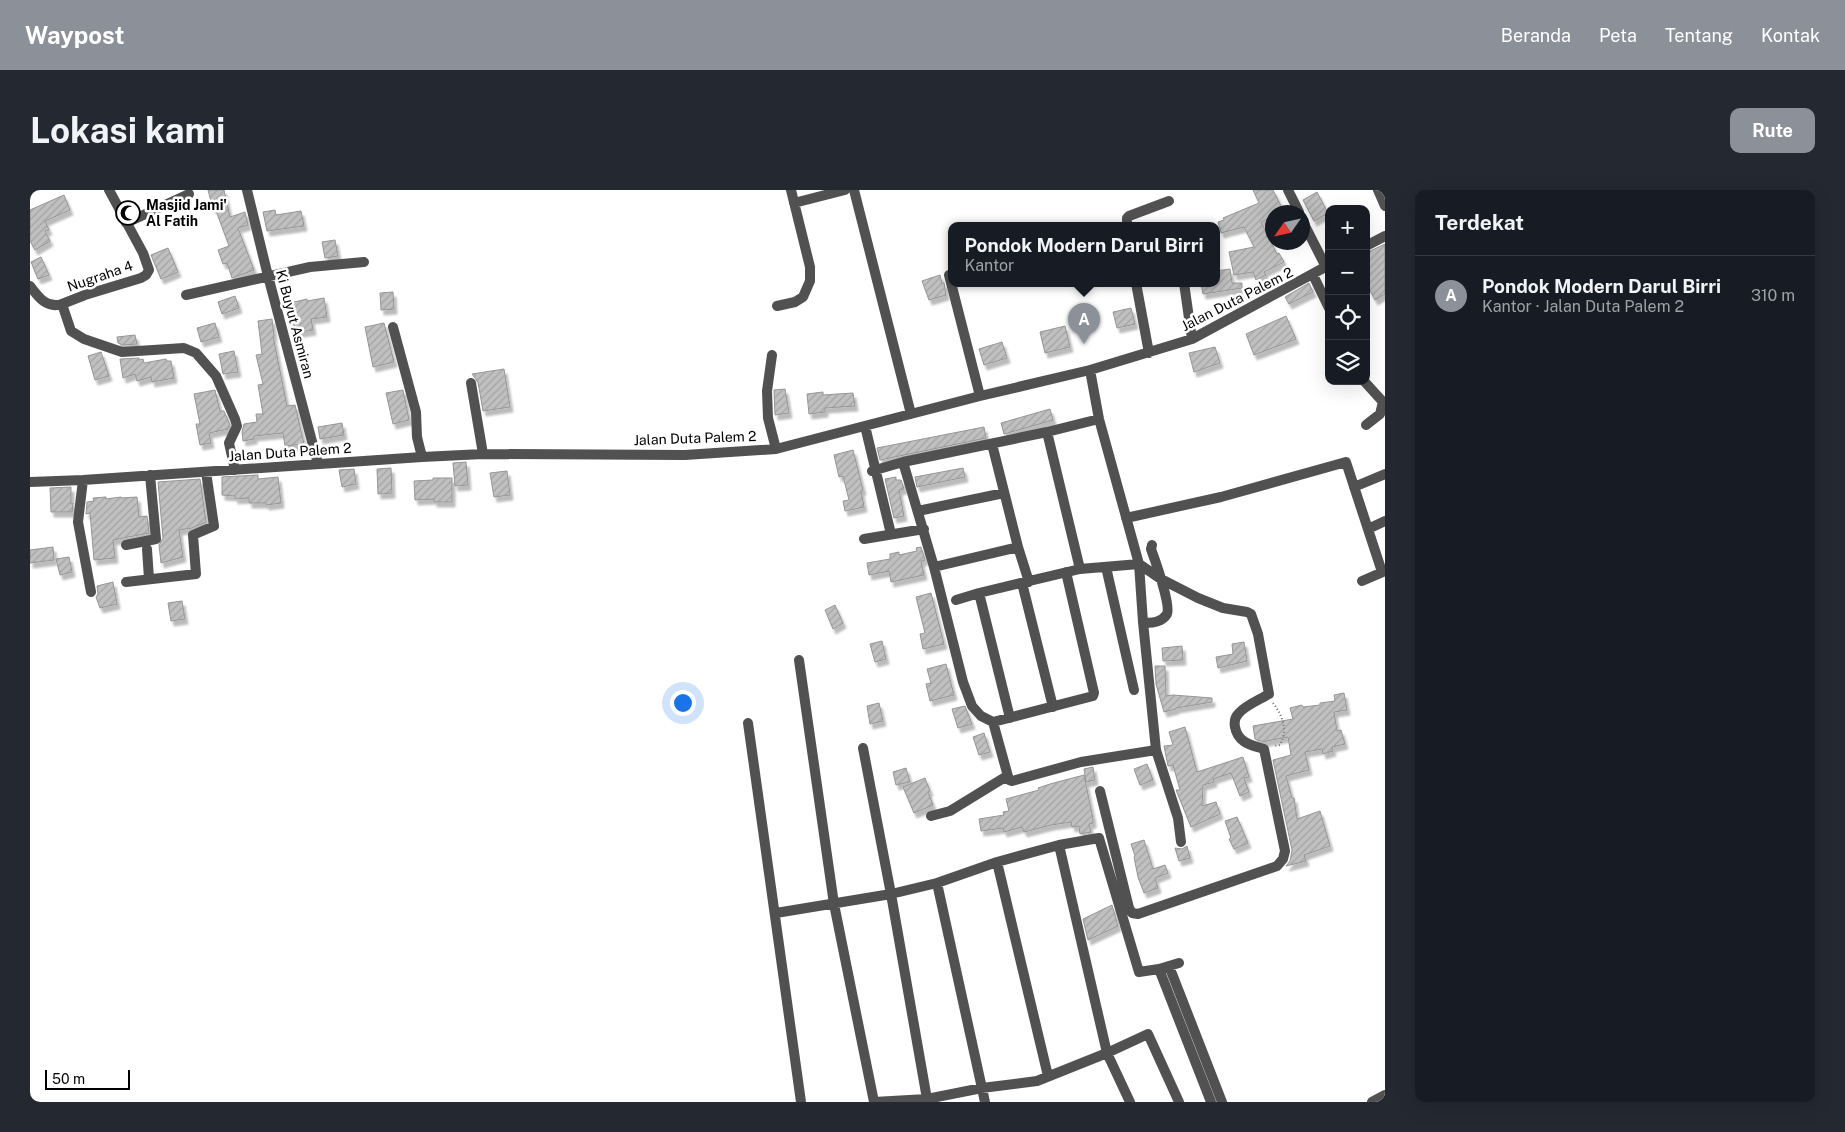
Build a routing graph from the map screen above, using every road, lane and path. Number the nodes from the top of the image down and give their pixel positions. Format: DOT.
graph roads {
  1 [pos="109,190"];
  2 [pos="247,190"];
  3 [pos="791,190"];
  4 [pos="845,190"];
  5 [pos="854,190"];
  6 [pos="1288,190"];
  7 [pos="1378,190"];
  8 [pos="189,194"];
  9 [pos="1169,201"];
  10 [pos="794,203"];
  11 [pos="1296,205"];
  12 [pos="1385,206"];
  13 [pos="1127,222"];
  14 [pos="126,223"];
  15 [pos="1310,235"];
  16 [pos="1385,236"];
  17 [pos="1370,244"];
  18 [pos="364,262"];
  19 [pos="1325,262"];
  20 [pos="1325,267"];
  21 [pos="1313,275"];
  22 [pos="268,276"];
  23 [pos="30,286"];
  24 [pos="952,287"];
  25 [pos="1137,287"];
  26 [pos="1185,287"];
  27 [pos="186,295"];
  28 [pos="1325,300"];
  29 [pos="63,306"];
  30 [pos="776,306"];
  31 [pos="393,327"];
  32 [pos="1192,340"];
  33 [pos="1149,353"];
  34 [pos="772,356"];
  35 [pos="1090,370"];
  36 [pos="471,383"];
  37 [pos="1368,385"];
  38 [pos="980,396"];
  39 [pos="911,414"];
  40 [pos="1099,419"];
  41 [pos="1366,425"];
  42 [pos="865,426"];
  43 [pos="1047,432"];
  44 [pos="992,444"];
  45 [pos="776,449"];
  46 [pos="483,454"];
  47 [pos="422,457"];
  48 [pos="903,462"];
  49 [pos="318,464"];
  50 [pos="235,470"];
  51 [pos="874,471"];
  52 [pos="206,472"];
  53 [pos="1385,474"];
  54 [pos="150,475"];
  55 [pos="83,480"];
  56 [pos="30,482"];
  57 [pos="1354,487"];
  58 [pos="1004,493"];
  59 [pos="918,512"];
  60 [pos="1126,518"];
  61 [pos="1385,521"];
  62 [pos="924,529"];
  63 [pos="1368,529"];
  64 [pos="892,534"];
  65 [pos="864,539"];
  66 [pos="126,545"];
  67 [pos="1152,545"];
  68 [pos="1018,547"];
  69 [pos="147,549"];
  70 [pos="1139,564"];
  71 [pos="934,566"];
  72 [pos="1106,567"];
  73 [pos="1080,569"];
  74 [pos="1384,571"];
  75 [pos="1066,572"];
  76 [pos="1161,579"];
  77 [pos="149,580"];
  78 [pos="1362,581"];
  79 [pos="126,582"];
  80 [pos="1025,583"];
  81 [pos="91,592"];
  82 [pos="979,593"];
  83 [pos="956,600"];
  84 [pos="1142,622"];
  85 [pos="799,660"];
  86 [pos="1134,690"];
  87 [pos="1268,694"];
  88 [pos="1053,707"];
  89 [pos="1010,718"];
  90 [pos="993,722"];
  91 [pos="748,724"];
  92 [pos="863,748"];
  93 [pos="1264,749"];
  94 [pos="1156,750"];
  95 [pos="1007,776"];
  96 [pos="1100,791"];
  97 [pos="931,816"];
  98 [pos="1181,842"];
  99 [pos="1059,846"];
  100 [pos="997,862"];
  101 [pos="937,883"];
  102 [pos="892,894"];
  103 [pos="834,904"];
  104 [pos="776,912"];
  105 [pos="1169,966"];
  106 [pos="1107,1053"];
  107 [pos="1048,1076"];
  108 [pos="982,1088"];
  109 [pos="1385,1095"];
  110 [pos="927,1099"];
  111 [pos="801,1102"];
  112 [pos="874,1102"];
  113 [pos="985,1102"];
  114 [pos="1130,1102"];
  115 [pos="1180,1102"];
  116 [pos="1211,1102"];
  117 [pos="1222,1102"];
  118 [pos="1372,1102"];
  1 -- 14 [label="street, Nugraha 4"];
  2 -- 22 [label="street, Ki Buyut Asmiran"];
  3 -- 10 [label="street"];
  4 -- 10 [label="street"];
  5 -- 39 [label="street"];
  6 -- 11 [label="street"];
  7 -- 12 [label="street"];
  8 -- 14 [label="street"];
  9 -- 13 [label="street"];
  10 -- 30 [label="street"];
  14 -- 29 [label="street, Nugraha 4"];
  15 -- 19 [label="street"];
  16 -- 17 [label="street"];
  18 -- 22 [label="street"];
  20 -- 21 [label="street, Jalan Duta Palem 2"];
  21 -- 28 [label="street"];
  21 -- 32 [label="street, Jalan Duta Palem 2"];
  22 -- 27 [label="street"];
  22 -- 49 [label="street, Ki Buyut Asmiran"];
  23 -- 29 [label="street"];
  24 -- 38 [label="street"];
  25 -- 33 [label="street"];
  26 -- 32 [label="street"];
  29 -- 50 [label="street"];
  31 -- 47 [label="street"];
  32 -- 33 [label="street, Jalan Duta Palem 2"];
  33 -- 35 [label="street, Jalan Duta Palem 2"];
  34 -- 45 [label="street"];
  35 -- 38 [label="street, Jalan Duta Palem 2"];
  35 -- 40 [label="street"];
  36 -- 46 [label="street"];
  37 -- 41 [label="street"];
  38 -- 39 [label="street, Jalan Duta Palem 2"];
  39 -- 42 [label="street, Jalan Duta Palem 2"];
  40 -- 43 [label="street"];
  40 -- 60 [label="street"];
  42 -- 45 [label="street, Jalan Duta Palem 2"];
  42 -- 51 [label="street"];
  43 -- 44 [label="street"];
  43 -- 73 [label="street"];
  44 -- 48 [label="street"];
  44 -- 58 [label="street"];
  45 -- 46 [label="street, Jalan Duta Palem 2"];
  46 -- 47 [label="street, Jalan Duta Palem 2"];
  47 -- 49 [label="street, Jalan Duta Palem 2"];
  48 -- 51 [label="street"];
  48 -- 59 [label="street"];
  49 -- 50 [label="street, Jalan Duta Palem 2"];
  50 -- 52 [label="street, Jalan Duta Palem 2"];
  51 -- 64 [label="street"];
  52 -- 54 [label="street, Jalan Duta Palem 2"];
  52 -- 77 [label="street"];
  53 -- 57 [label="street"];
  54 -- 55 [label="street, Jalan Duta Palem 2"];
  54 -- 66 [label="street"];
  55 -- 56 [label="street, Jalan Duta Palem 2"];
  55 -- 81 [label="street"];
  57 -- 60 [label="street"];
  57 -- 63 [label="street"];
  58 -- 59 [label="street"];
  58 -- 68 [label="street"];
  59 -- 62 [label="street"];
  60 -- 70 [label="street"];
  61 -- 63 [label="street"];
  62 -- 64 [label="street"];
  62 -- 71 [label="street"];
  63 -- 74 [label="street"];
  64 -- 65 [label="street"];
  67 -- 76 [label="street"];
  68 -- 71 [label="street"];
  68 -- 80 [label="street"];
  69 -- 77 [label="street"];
  70 -- 72 [label="street"];
  70 -- 76 [label="street"];
  70 -- 84 [label="street"];
  71 -- 90 [label="street"];
  72 -- 73 [label="street"];
  72 -- 86 [label="street"];
  73 -- 75 [label="street"];
  74 -- 78 [label="street"];
  75 -- 80 [label="street"];
  75 -- 88 [label="street"];
  76 -- 84 [label="street"];
  76 -- 87 [label="street"];
  77 -- 79 [label="street"];
  80 -- 82 [label="street"];
  80 -- 88 [label="street"];
  82 -- 83 [label="street"];
  82 -- 89 [label="street"];
  84 -- 94 [label="street"];
  85 -- 103 [label="street"];
  87 -- 93 [label="path"];
  87 -- 93 [label="street"];
  88 -- 89 [label="street"];
  89 -- 90 [label="street"];
  90 -- 95 [label="street"];
  91 -- 104 [label="street"];
  92 -- 102 [label="street"];
  93 -- 96 [label="street"];
  94 -- 95 [label="street"];
  94 -- 98 [label="street"];
  95 -- 97 [label="street"];
  99 -- 100 [label="street"];
  99 -- 105 [label="street"];
  99 -- 106 [label="street"];
  100 -- 101 [label="street"];
  100 -- 107 [label="street"];
  101 -- 102 [label="street"];
  101 -- 108 [label="street"];
  102 -- 103 [label="street"];
  102 -- 110 [label="street"];
  103 -- 104 [label="street"];
  103 -- 112 [label="street"];
  104 -- 111 [label="street"];
  105 -- 116 [label="street"];
  105 -- 117 [label="street"];
  106 -- 107 [label="street"];
  106 -- 114 [label="street"];
  106 -- 115 [label="street"];
  107 -- 108 [label="street"];
  108 -- 110 [label="street"];
  108 -- 113 [label="street"];
  109 -- 118 [label="street"];
  110 -- 112 [label="street"];
}
